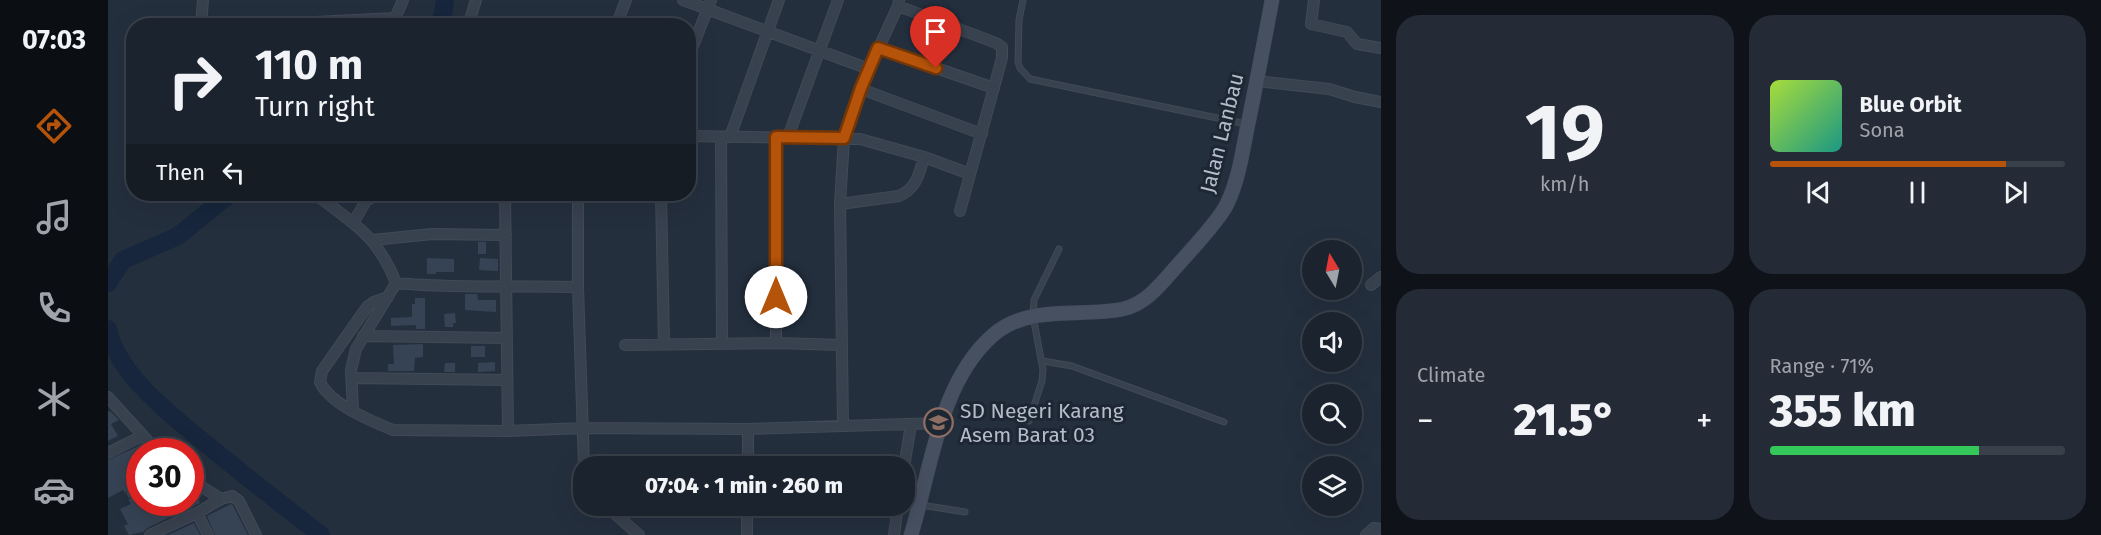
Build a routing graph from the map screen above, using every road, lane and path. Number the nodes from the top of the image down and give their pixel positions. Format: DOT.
graph roads {
  1 [pos="203,0"];
  2 [pos="403,0"];
  3 [pos="476,0"];
  4 [pos="626,0"];
  5 [pos="683,0"];
  6 [pos="779,0"];
  7 [pos="838,0"];
  8 [pos="1023,0"];
  9 [pos="1272,0"];
  10 [pos="1314,0"];
  11 [pos="899,3"];
  12 [pos="709,5"];
  13 [pos="202,18"];
  14 [pos="395,18"];
  15 [pos="470,18"];
  16 [pos="619,18"];
  17 [pos="768,31"];
  18 [pos="696,39"];
  19 [pos="878,48"];
  20 [pos="1381,48"];
  21 [pos="819,50"];
  22 [pos="869,69"];
  23 [pos="1257,81"];
  24 [pos="861,88"];
  25 [pos="994,88"];
  26 [pos="1381,102"];
  27 [pos="1248,124"];
  28 [pos="982,134"];
  29 [pos="696,136"];
  30 [pos="776,137"];
  31 [pos="788,137"];
  32 [pos="725,138"];
  33 [pos="844,138"];
  34 [pos="924,157"];
  35 [pos="970,174"];
  36 [pos="324,201"];
  37 [pos="366,201"];
  38 [pos="505,201"];
  39 [pos="578,201"];
  40 [pos="661,201"];
  41 [pos="840,204"];
  42 [pos="960,211"];
  43 [pos="353,223"];
  44 [pos="506,235"];
  45 [pos="373,240"];
  46 [pos="1059,249"];
  47 [pos="1381,277"];
  48 [pos="396,283"];
  49 [pos="505,285"];
  50 [pos="1371,285"];
  51 [pos="578,287"];
  52 [pos="388,297"];
  53 [pos="1033,316"];
  54 [pos="363,336"];
  55 [pos="507,338"];
  56 [pos="722,343"];
  57 [pos="776,343"];
  58 [pos="664,344"];
  59 [pos="625,345"];
  60 [pos="841,345"];
  61 [pos="1043,361"];
  62 [pos="352,378"];
  63 [pos="507,380"];
  64 [pos="108,397"];
  65 [pos="353,410"];
  66 [pos="1029,421"];
  67 [pos="1224,422"];
  68 [pos="941,423"];
  69 [pos="843,425"];
  70 [pos="911,425"];
  71 [pos="583,428"];
  72 [pos="748,429"];
  73 [pos="507,431"];
  74 [pos="142,436"];
  75 [pos="108,453"];
  76 [pos="584,456"];
  77 [pos="748,456"];
  78 [pos="906,456"];
  79 [pos="204,488"];
  80 [pos="221,499"];
  81 [pos="920,504"];
  82 [pos="204,509"];
  83 [pos="964,512"];
  84 [pos="191,516"];
  85 [pos="198,516"];
  86 [pos="617,516"];
  87 [pos="747,516"];
  88 [pos="897,516"];
  89 [pos="1381,529"];
  90 [pos="156,534"];
  91 [pos="208,535"];
  92 [pos="256,535"];
  93 [pos="639,535"];
  94 [pos="747,535"];
  95 [pos="894,535"];
  96 [pos="910,535"];
  97 [pos="1366,535"];
  1 -- 13 [label="street"];
  2 -- 14 [label="street"];
  3 -- 15 [label="street"];
  4 -- 16 [label="street"];
  5 -- 12 [label="street"];
  6 -- 17 [label="street"];
  7 -- 21 [label="street"];
  8 -- 27 [label="lane"];
  9 -- 23 [label="street, Jalan Lanbau"];
  10 -- 20 [label="street"];
  11 -- 19 [label="street"];
  11 -- 25 [label="street"];
  12 -- 17 [label="street"];
  12 -- 18 [label="street"];
  17 -- 21 [label="street"];
  17 -- 32 [label="street"];
  19 -- 22 [label="street"];
  19 -- 25 [label="street"];
  21 -- 22 [label="street"];
  21 -- 31 [label="street"];
  22 -- 24 [label="street"];
  23 -- 26 [label="street"];
  23 -- 27 [label="street, Jalan Lanbau"];
  24 -- 28 [label="street"];
  24 -- 33 [label="street"];
  25 -- 28 [label="street"];
  27 -- 53 [label="street, Jalan Lanbau"];
  28 -- 35 [label="street"];
  29 -- 32 [label="street"];
  30 -- 31 [label="street"];
  30 -- 32 [label="street"];
  30 -- 57 [label="street"];
  31 -- 33 [label="street"];
  32 -- 56 [label="street"];
  33 -- 34 [label="street"];
  33 -- 41 [label="street"];
  34 -- 35 [label="street"];
  34 -- 41 [label="street"];
  35 -- 42 [label="street"];
  36 -- 43 [label="street"];
  37 -- 43 [label="street"];
  38 -- 44 [label="street"];
  39 -- 51 [label="street"];
  40 -- 58 [label="street"];
  41 -- 60 [label="street"];
  43 -- 45 [label="street"];
  44 -- 45 [label="street"];
  44 -- 49 [label="street"];
  45 -- 48 [label="street"];
  46 -- 53 [label="lane"];
  47 -- 50 [label="street"];
  48 -- 49 [label="street"];
  48 -- 52 [label="street"];
  49 -- 51 [label="street"];
  49 -- 55 [label="street"];
  51 -- 71 [label="street"];
  52 -- 54 [label="street"];
  52 -- 65 [label="street"];
  53 -- 61 [label="lane"];
  53 -- 68 [label="street, Jalan Lanbau"];
  54 -- 55 [label="street"];
  54 -- 62 [label="street"];
  55 -- 63 [label="street"];
  56 -- 57 [label="street"];
  56 -- 58 [label="street"];
  57 -- 60 [label="street"];
  58 -- 59 [label="street"];
  60 -- 69 [label="street"];
  61 -- 66 [label="lane"];
  61 -- 67 [label="lane"];
  62 -- 63 [label="street"];
  62 -- 65 [label="street"];
  63 -- 73 [label="street"];
  64 -- 74 [label="street"];
  65 -- 73 [label="street"];
  68 -- 70 [label="street"];
  68 -- 81 [label="street, Jalan Lanbau"];
  69 -- 70 [label="street"];
  69 -- 72 [label="street"];
  70 -- 78 [label="street"];
  71 -- 72 [label="street"];
  71 -- 73 [label="street"];
  71 -- 76 [label="street"];
  72 -- 77 [label="street"];
  74 -- 75 [label="street"];
  79 -- 80 [label="street"];
  80 -- 82 [label="street"];
  80 -- 92 [label="street"];
  81 -- 83 [label="lane"];
  81 -- 96 [label="street, Jalan Lanbau"];
  84 -- 90 [label="street"];
  85 -- 91 [label="street"];
  86 -- 93 [label="street"];
  87 -- 94 [label="street"];
  88 -- 95 [label="street"];
  89 -- 97 [label="street"];
}
